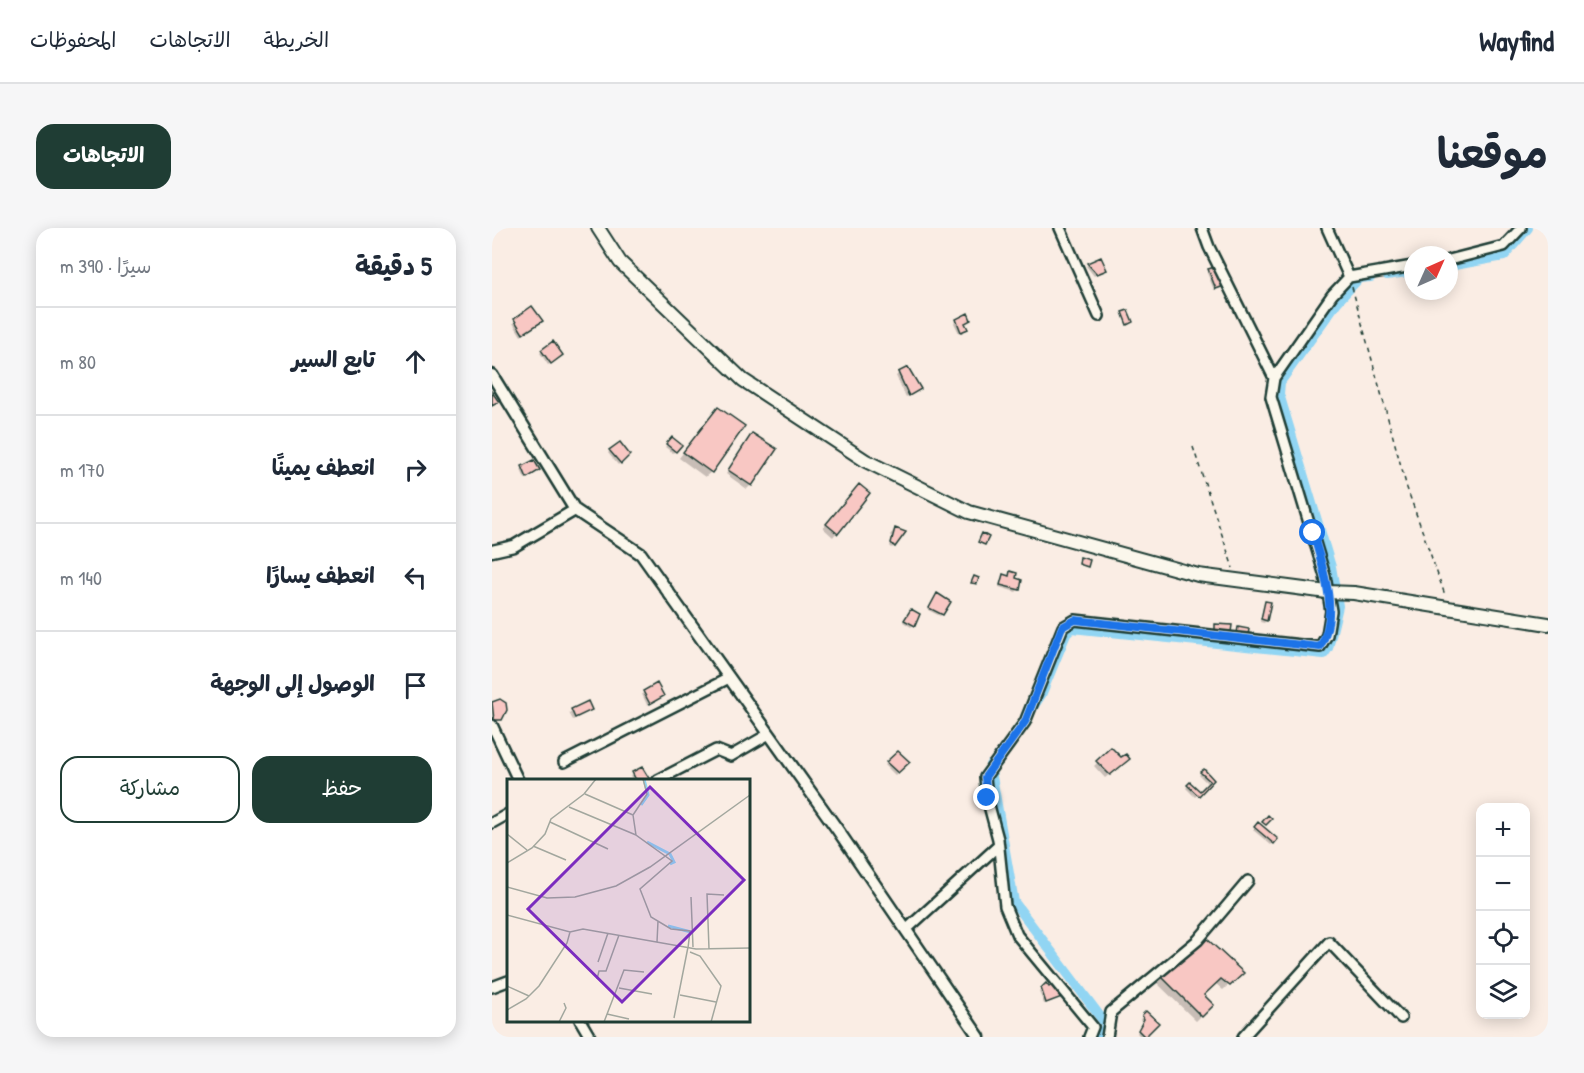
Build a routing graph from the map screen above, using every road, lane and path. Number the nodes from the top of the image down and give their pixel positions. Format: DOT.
graph roads {
  1 [pos="598,228"];
  2 [pos="1060,228"];
  3 [pos="1202,228"];
  4 [pos="1328,228"];
  5 [pos="1521,228"];
  6 [pos="1458,258"];
  7 [pos="1404,268"];
  8 [pos="1349,277"];
  9 [pos="1099,316"];
  10 [pos="492,375"];
  11 [pos="1274,378"];
  12 [pos="1193,447"];
  13 [pos="575,510"];
  14 [pos="492,551"];
  15 [pos="1233,571"];
  16 [pos="1327,592"];
  17 [pos="1447,608"];
  18 [pos="1548,624"];
  19 [pos="729,678"];
  20 [pos="492,725"];
  21 [pos="769,734"];
  22 [pos="564,762"];
  23 [pos="518,779"];
  24 [pos="660,779"];
  25 [pos="507,815"];
  26 [pos="492,823"];
  27 [pos="998,846"];
  28 [pos="1248,881"];
  29 [pos="906,930"];
  30 [pos="507,981"];
  31 [pos="492,987"];
  32 [pos="1401,1018"];
  33 [pos="581,1022"];
  34 [pos="590,1037"];
  35 [pos="979,1037"];
  36 [pos="1089,1037"];
  37 [pos="1107,1037"];
  38 [pos="1243,1037"];
  1 -- 16 [label="main road"];
  2 -- 9 [label="street"];
  3 -- 11 [label="street"];
  4 -- 8 [label="street"];
  5 -- 6 [label="street"];
  7 -- 8 [label="street"];
  8 -- 11 [label="street"];
  8 -- 17 [label="path"];
  10 -- 13 [label="street"];
  11 -- 16 [label="street"];
  12 -- 15 [label="path"];
  13 -- 14 [label="street"];
  13 -- 19 [label="street"];
  16 -- 17 [label="main road"];
  16 -- 27 [label="street"];
  17 -- 18 [label="main road"];
  19 -- 21 [label="street"];
  19 -- 22 [label="street"];
  20 -- 23 [label="street"];
  21 -- 24 [label="street"];
  21 -- 29 [label="street"];
  25 -- 26 [label="street"];
  27 -- 29 [label="street"];
  27 -- 36 [label="street"];
  28 -- 37 [label="street"];
  29 -- 35 [label="street"];
  30 -- 31 [label="street"];
  32 -- 38 [label="street"];
  33 -- 34 [label="street"];
}
